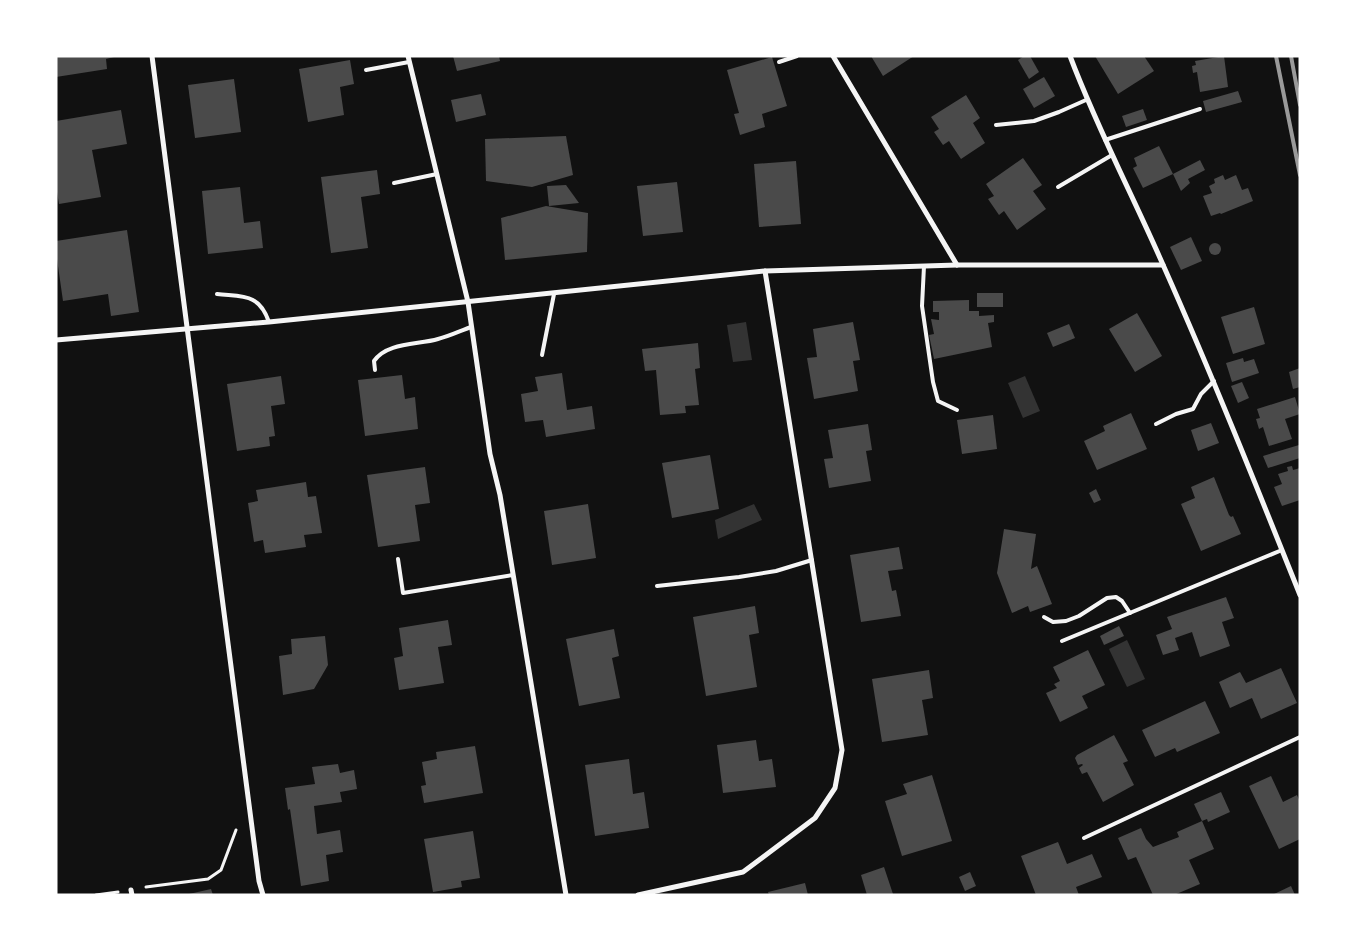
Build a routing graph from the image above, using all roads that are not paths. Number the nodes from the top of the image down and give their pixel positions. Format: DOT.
graph roads {
  1 [pos="152,56"];
  2 [pos="797,56"];
  3 [pos="833,56"];
  4 [pos="1070,56"];
  5 [pos="408,59"];
  6 [pos="780,62"];
  7 [pos="366,70"];
  8 [pos="1086,100"];
  9 [pos="1200,109"];
  10 [pos="996,125"];
  11 [pos="1105,140"];
  12 [pos="1112,155"];
  13 [pos="437,174"];
  14 [pos="394,183"];
  15 [pos="1058,187"];
  16 [pos="957,265"];
  17 [pos="924,266"];
  18 [pos="1163,266"];
  19 [pos="765,271"];
  20 [pos="217,294"];
  21 [pos="554,294"];
  22 [pos="468,302"];
  23 [pos="268,322"];
  24 [pos="471,327"];
  25 [pos="186,329"];
  26 [pos="56,340"];
  27 [pos="542,355"];
  28 [pos="375,370"];
  29 [pos="1214,380"];
  30 [pos="957,410"];
  31 [pos="1156,424"];
  32 [pos="1282,550"];
  33 [pos="398,560"];
  34 [pos="812,560"];
  35 [pos="513,575"];
  36 [pos="656,586"];
  37 [pos="1300,595"];
  38 [pos="1130,613"];
  39 [pos="1044,617"];
  40 [pos="1062,641"];
  41 [pos="1300,736"];
  42 [pos="1084,838"];
  43 [pos="263,895"];
  44 [pos="566,895"];
  45 [pos="638,895"];
  1 -- 25 [label="street"];
  2 -- 6 [label="lane"];
  3 -- 16 [label="street"];
  4 -- 8 [label="street"];
  5 -- 7 [label="lane"];
  5 -- 13 [label="street"];
  8 -- 10 [label="lane"];
  8 -- 11 [label="street"];
  9 -- 11 [label="lane"];
  11 -- 12 [label="street"];
  12 -- 15 [label="lane"];
  12 -- 18 [label="street"];
  13 -- 14 [label="lane"];
  13 -- 22 [label="street"];
  16 -- 17 [label="street"];
  16 -- 18 [label="street"];
  17 -- 19 [label="street"];
  17 -- 30 [label="lane"];
  18 -- 29 [label="street"];
  19 -- 21 [label="street"];
  19 -- 34 [label="street"];
  20 -- 23 [label="lane"];
  21 -- 22 [label="street"];
  21 -- 27 [label="lane"];
  22 -- 23 [label="street"];
  22 -- 24 [label="street"];
  23 -- 25 [label="street"];
  24 -- 28 [label="lane"];
  24 -- 35 [label="street"];
  25 -- 26 [label="street"];
  25 -- 43 [label="street"];
  29 -- 31 [label="lane"];
  29 -- 32 [label="street"];
  32 -- 37 [label="street"];
  32 -- 38 [label="lane"];
  33 -- 35 [label="lane"];
  34 -- 36 [label="lane"];
  34 -- 45 [label="street"];
  35 -- 44 [label="street"];
  38 -- 39 [label="lane"];
  38 -- 40 [label="lane"];
  41 -- 42 [label="lane"];
}
